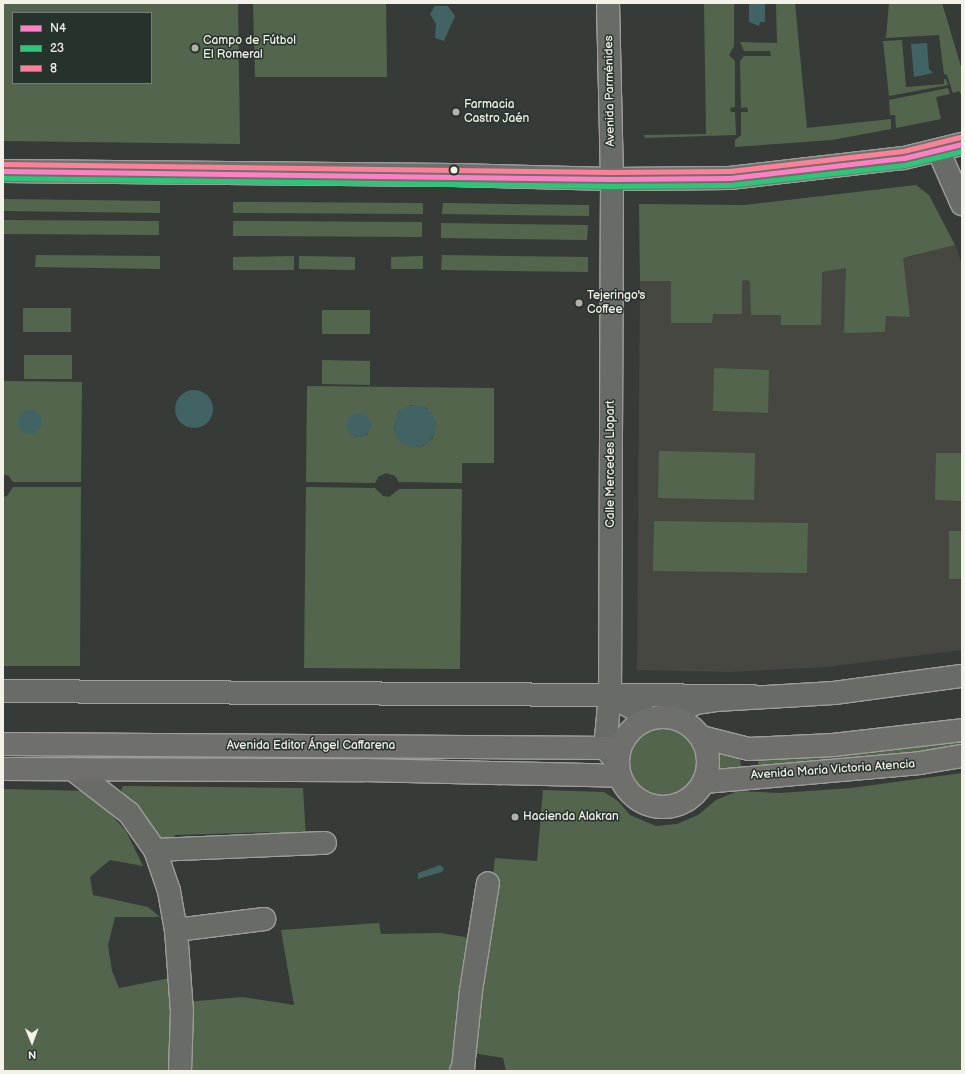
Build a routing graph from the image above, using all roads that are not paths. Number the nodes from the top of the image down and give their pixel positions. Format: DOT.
graph roads {
  1 [pos="608,3"];
  2 [pos="962,144"];
  3 [pos="938,152"];
  4 [pos="3,171"];
  5 [pos="612,179"];
  6 [pos="962,204"];
  7 [pos="962,676"];
  8 [pos="3,691"];
  9 [pos="610,696"];
  10 [pos="752,696"];
  11 [pos="659,718"];
  12 [pos="962,730"];
  13 [pos="701,737"];
  14 [pos="3,744"];
  15 [pos="962,756"];
  16 [pos="615,758"];
  17 [pos="3,769"];
  18 [pos="72,769"];
  19 [pos="704,782"];
  20 [pos="325,843"];
  21 [pos="155,850"];
  22 [pos="488,883"];
  23 [pos="264,919"];
  24 [pos="176,930"];
  25 [pos="180,1071"];
  26 [pos="461,1071"];
  1 -- 5 [label="street, Avenida Parménides"];
  2 -- 3 [label="main road"];
  3 -- 5 [label="main road"];
  3 -- 6 [label="street"];
  4 -- 5 [label="main road"];
  5 -- 9 [label="street, Calle Mercedes Llopart"];
  7 -- 10 [label="street"];
  8 -- 9 [label="street"];
  9 -- 10 [label="street"];
  9 -- 11 [label="street"];
  9 -- 16 [label="street, Calle Mercedes Llopart"];
  10 -- 11 [label="street"];
  11 -- 13 [label="main road"];
  11 -- 16 [label="main road"];
  12 -- 13 [label="main road, Avenida María Victoria Atencia"];
  13 -- 19 [label="main road"];
  14 -- 16 [label="main road, Avenida Editor Ángel Caffarena"];
  15 -- 19 [label="main road, Avenida María Victoria Atencia"];
  16 -- 18 [label="main road, Avenida Editor Ángel Caffarena"];
  16 -- 19 [label="main road"];
  17 -- 18 [label="main road, Avenida Editor Ángel Caffarena"];
  18 -- 21 [label="street"];
  20 -- 21 [label="street"];
  21 -- 24 [label="street"];
  22 -- 26 [label="street"];
  23 -- 24 [label="street"];
  24 -- 25 [label="street"];
}
